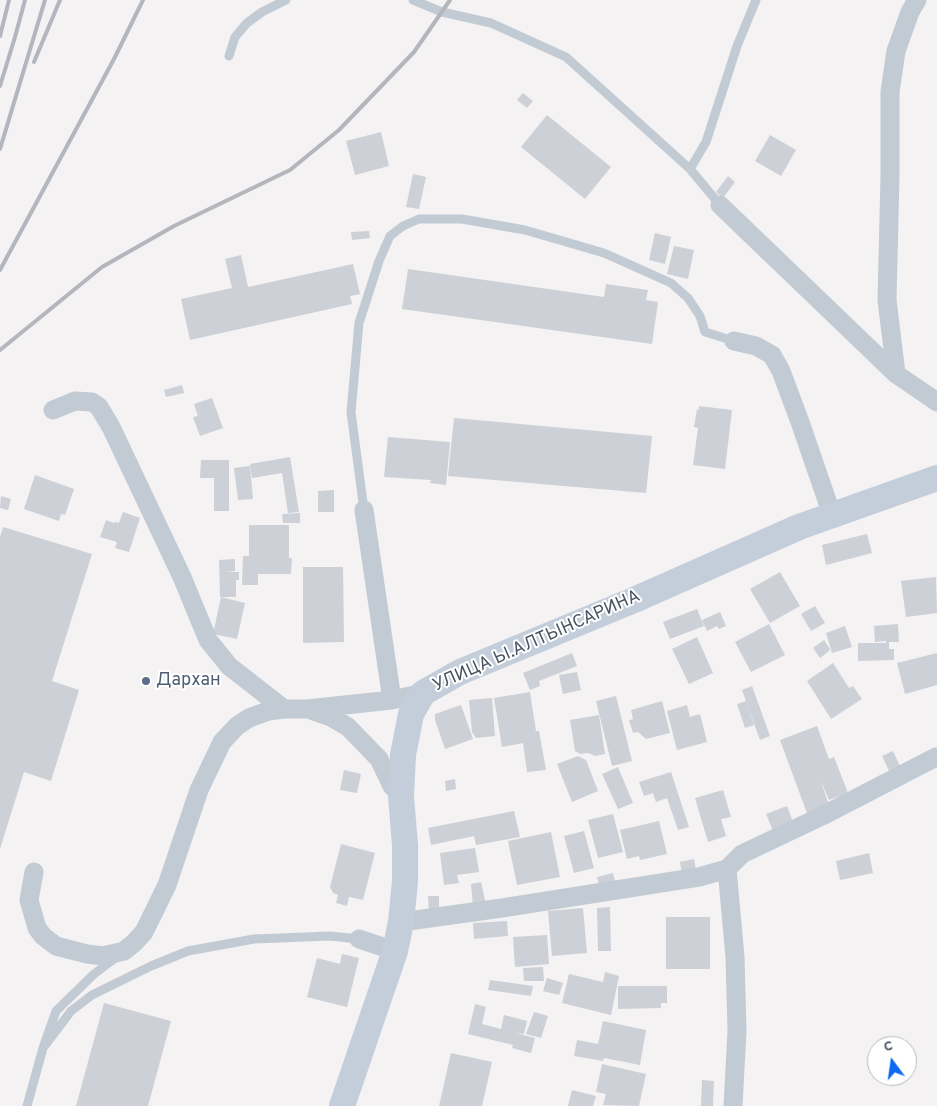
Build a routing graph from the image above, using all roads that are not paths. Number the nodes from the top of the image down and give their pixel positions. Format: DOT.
graph roads {
  1 [pos="286,0"];
  2 [pos="413,0"];
  3 [pos="756,0"];
  4 [pos="917,0"];
  5 [pos="229,56"];
  6 [pos="690,169"];
  7 [pos="720,205"];
  8 [pos="734,341"];
  9 [pos="896,374"];
  10 [pos="937,402"];
  11 [pos="53,410"];
  12 [pos="937,478"];
  13 [pos="364,510"];
  14 [pos="832,515"];
  15 [pos="422,693"];
  16 [pos="392,700"];
  17 [pos="284,709"];
  18 [pos="307,709"];
  19 [pos="936,757"];
  20 [pos="401,796"];
  21 [pos="727,869"];
  22 [pos="34,872"];
  23 [pos="401,922"];
  24 [pos="359,939"];
  25 [pos="124,951"];
  26 [pos="395,951"];
  27 [pos="43,1048"];
  28 [pos="27,1106"];
  29 [pos="342,1106"];
  30 [pos="733,1106"];
  1 -- 5 [label="lane"];
  2 -- 6 [label="lane"];
  3 -- 6 [label="lane"];
  4 -- 9 [label="street"];
  6 -- 7 [label="lane"];
  7 -- 9 [label="street"];
  8 -- 13 [label="lane"];
  8 -- 14 [label="street"];
  9 -- 10 [label="street"];
  11 -- 17 [label="street"];
  12 -- 14 [label="street, УЛИЦА Ы.АЛТЫНСАРИНА"];
  13 -- 16 [label="street"];
  14 -- 15 [label="street, УЛИЦА Ы.АЛТЫНСАРИНА"];
  15 -- 16 [label="street"];
  15 -- 20 [label="street, УЛИЦА Ы.АЛТЫНСАРИНА"];
  16 -- 18 [label="street"];
  17 -- 18 [label="street"];
  17 -- 25 [label="street"];
  18 -- 20 [label="street"];
  19 -- 21 [label="street"];
  20 -- 23 [label="street, УЛИЦА Ы.АЛТЫНСАРИНА"];
  21 -- 23 [label="street"];
  21 -- 30 [label="street"];
  22 -- 25 [label="street"];
  23 -- 26 [label="street, УЛИЦА Ы.АЛТЫНСАРИНА"];
  24 -- 26 [label="street"];
  24 -- 27 [label="lane"];
  25 -- 27 [label="lane"];
  26 -- 29 [label="street, УЛИЦА Ы.АЛТЫНСАРИНА"];
  27 -- 28 [label="lane"];
}
